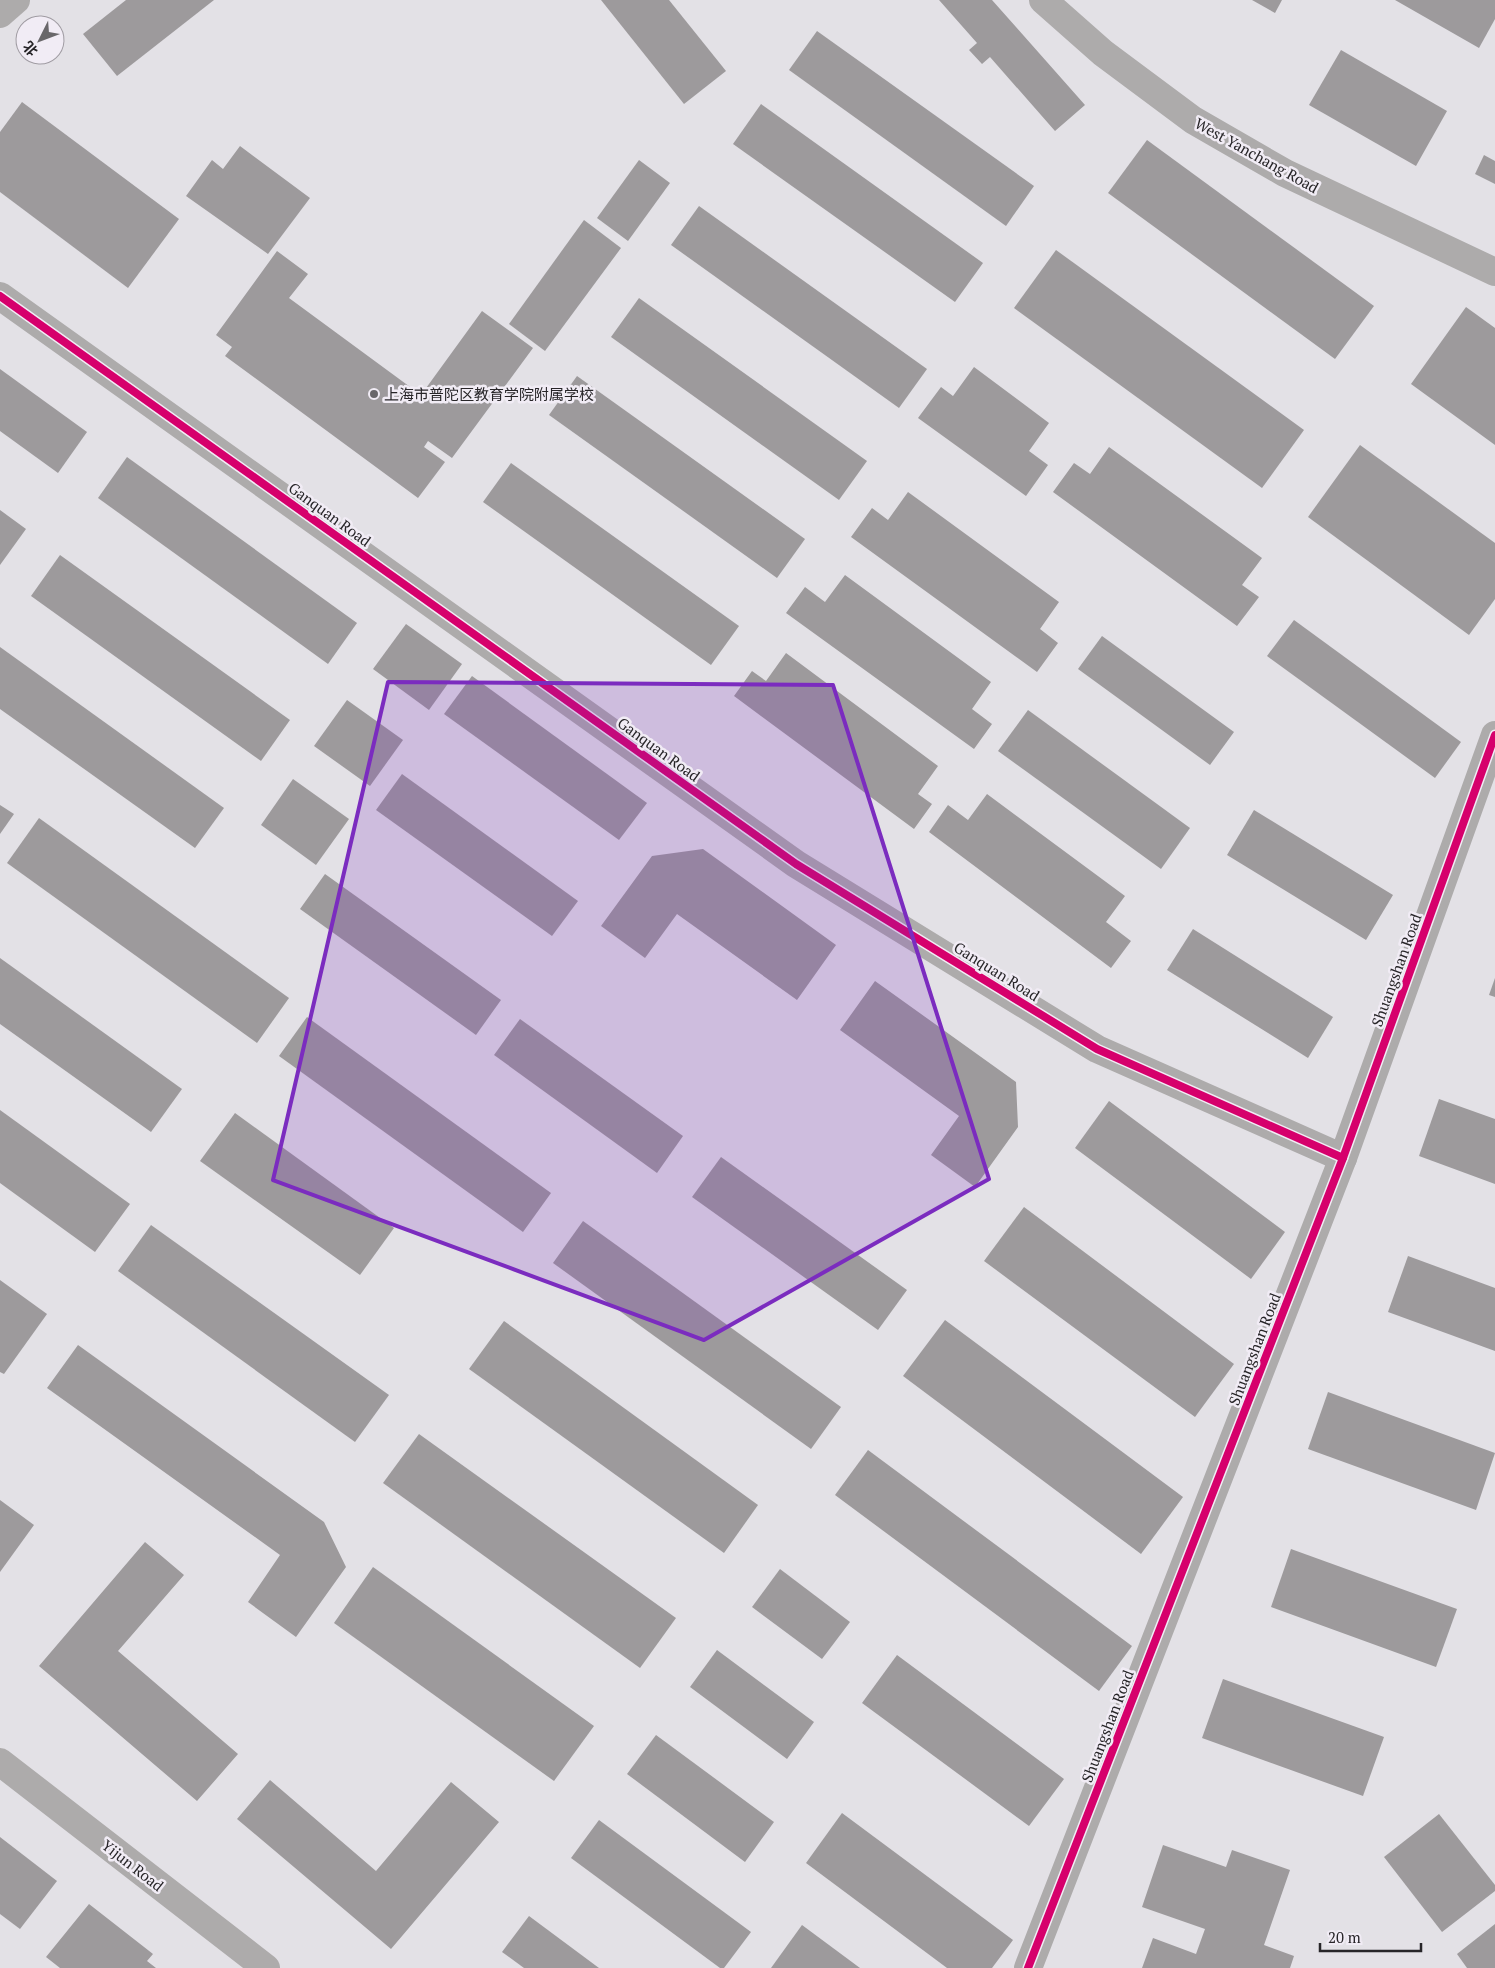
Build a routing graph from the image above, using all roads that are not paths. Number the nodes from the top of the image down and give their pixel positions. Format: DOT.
graph roads {
  1 [pos="16,0"];
  2 [pos="1043,0"];
  3 [pos="0,14"];
  4 [pos="1495,272"];
  5 [pos="0,296"];
  6 [pos="1495,735"];
  7 [pos="1343,1158"];
  8 [pos="0,1762"];
  9 [pos="266,1968"];
  10 [pos="1028,1968"];
  1 -- 3 [label="street"];
  2 -- 4 [label="street, West Yanchang Road"];
  5 -- 7 [label="street, Ganquan Road"];
  6 -- 7 [label="street, Shuangshan Road"];
  7 -- 10 [label="street, Shuangshan Road"];
  8 -- 9 [label="street, Yijun Road"];
}
